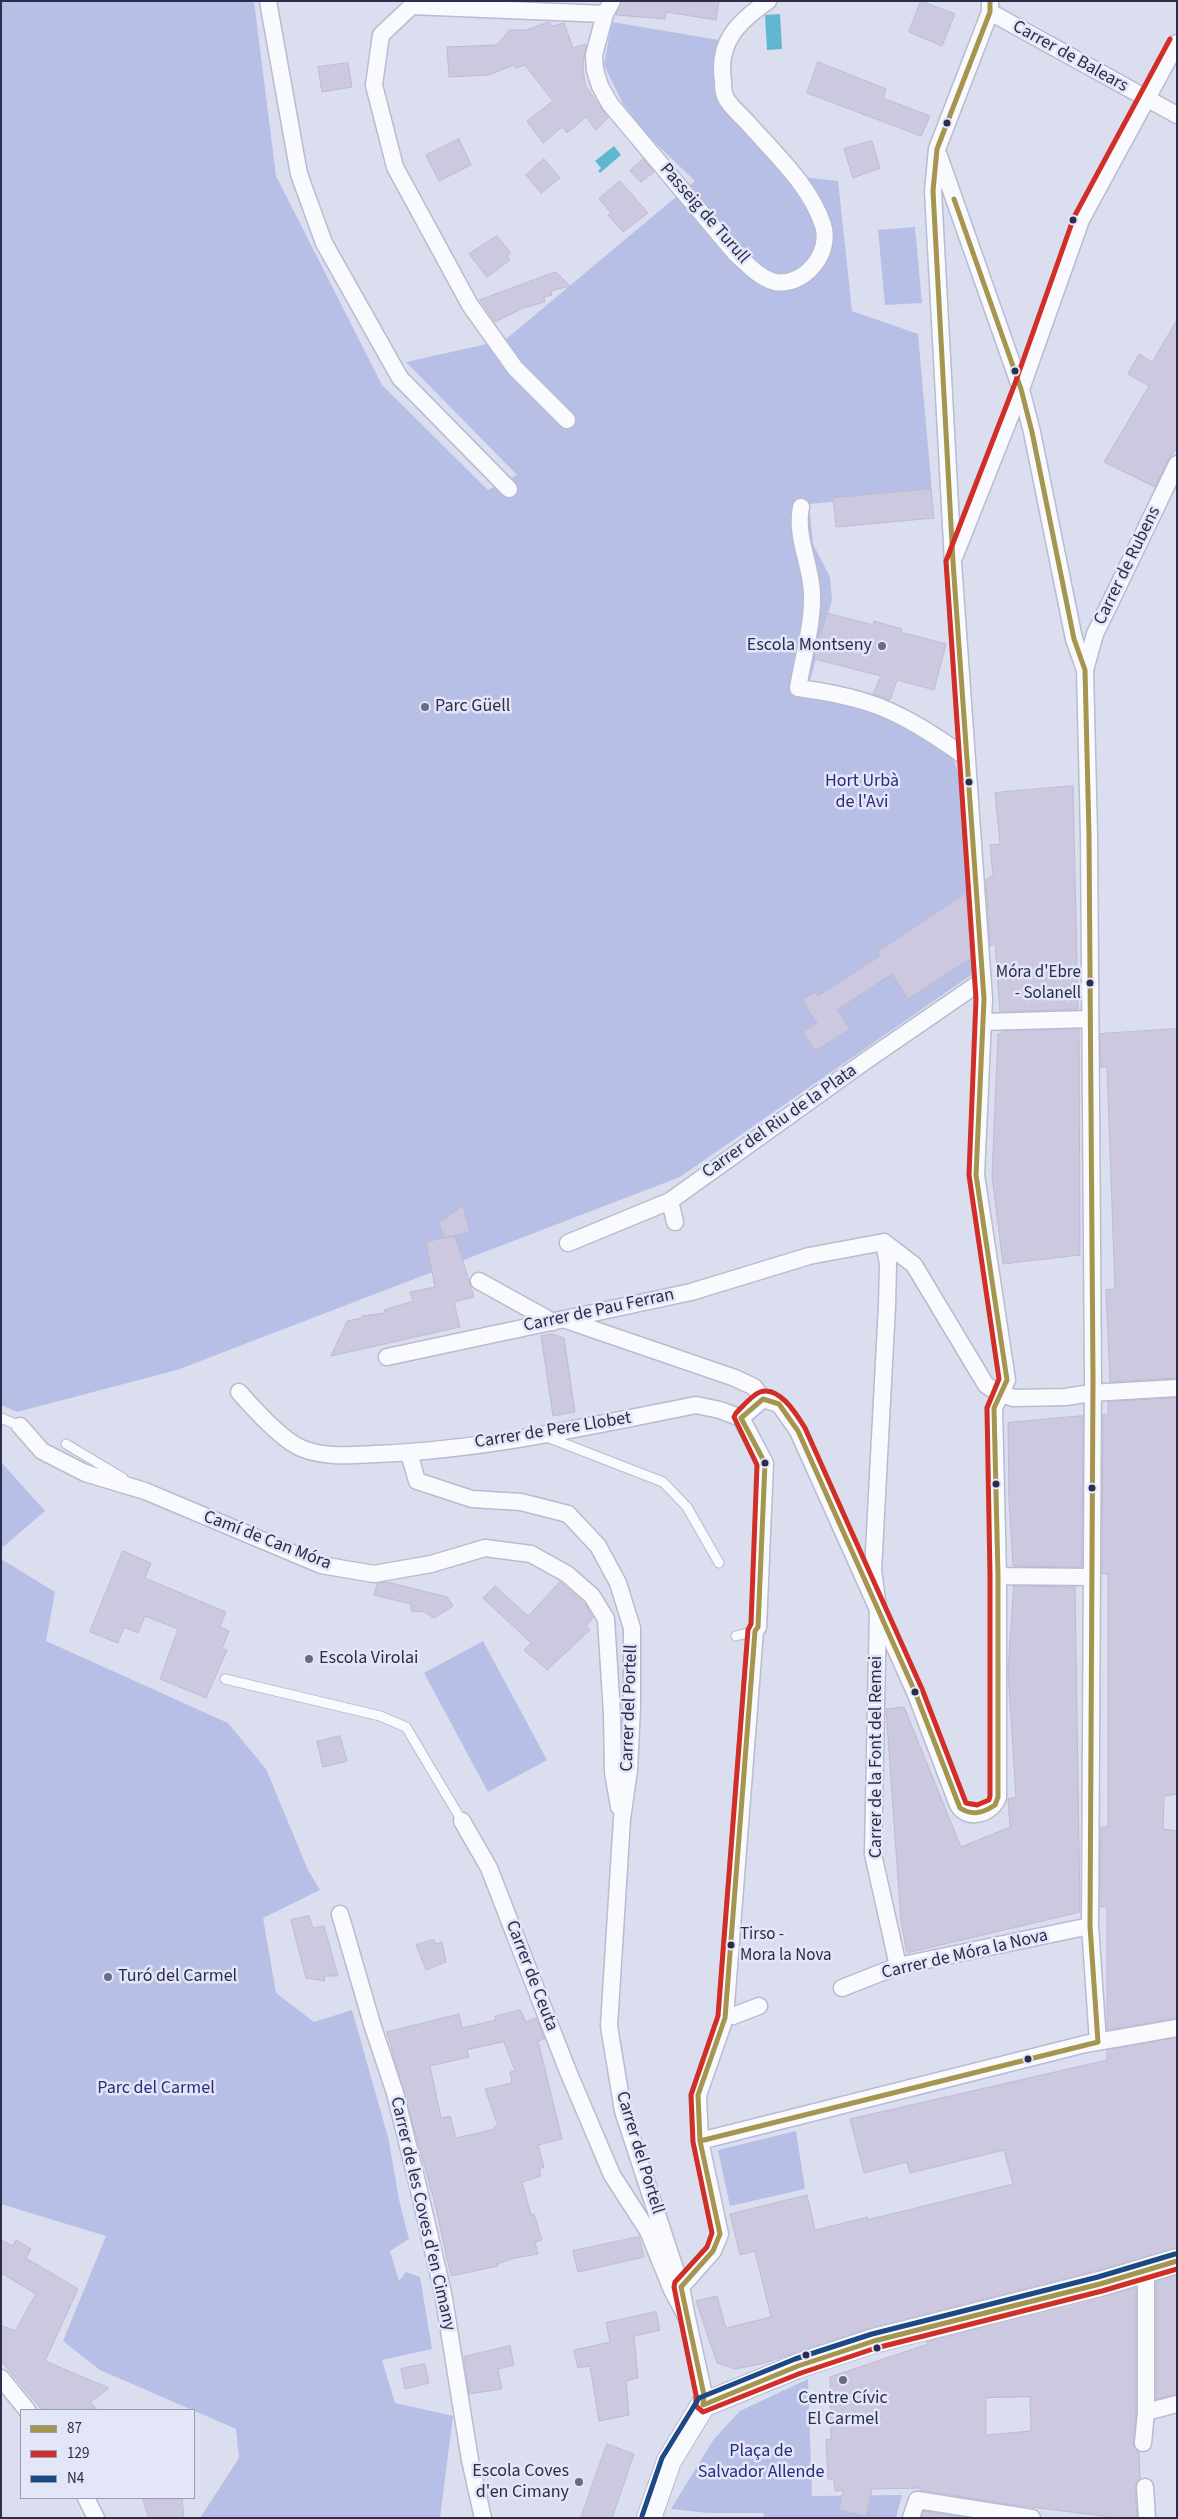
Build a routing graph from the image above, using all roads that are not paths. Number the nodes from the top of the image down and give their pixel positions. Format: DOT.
graph roads {
  1 [pos="268,1"];
  2 [pos="768,1"];
  3 [pos="414,4"];
  4 [pos="990,6"];
  5 [pos="608,8"];
  6 [pos="1177,43"];
  7 [pos="1146,99"];
  8 [pos="1177,115"];
  9 [pos="936,149"];
  10 [pos="1020,388"];
  11 [pos="567,420"];
  12 [pos="1177,464"];
  13 [pos="509,489"];
  14 [pos="801,506"];
  15 [pos="953,562"];
  16 [pos="1085,670"];
  17 [pos="967,758"];
  18 [pos="982,981"];
  19 [pos="1090,1019"];
  20 [pos="982,1022"];
  21 [pos="670,1201"];
  22 [pos="675,1222"];
  23 [pos="884,1242"];
  24 [pos="568,1243"];
  25 [pos="479,1281"];
  26 [pos="559,1321"];
  27 [pos="387,1357"];
  28 [pos="1177,1388"];
  29 [pos="239,1392"];
  30 [pos="1091,1393"];
  31 [pos="1000,1394"];
  32 [pos="763,1400"];
  33 [pos="1,1418"];
  34 [pos="741,1418"];
  35 [pos="20,1426"];
  36 [pos="542,1435"];
  37 [pos="66,1444"];
  38 [pos="409,1453"];
  39 [pos="145,1492"];
  40 [pos="719,1563"];
  41 [pos="998,1576"];
  42 [pos="1091,1577"];
  43 [pos="878,1608"];
  44 [pos="755,1631"];
  45 [pos="736,1636"];
  46 [pos="225,1680"];
  47 [pos="622,1819"];
  48 [pos="462,1821"];
  49 [pos="340,1914"];
  50 [pos="1090,1926"];
  51 [pos="898,1966"];
  52 [pos="842,1988"];
  53 [pos="759,2006"];
  54 [pos="733,2016"];
  55 [pos="1177,2028"];
  56 [pos="1098,2042"];
  57 [pos="700,2141"];
  58 [pos="1177,2261"];
  59 [pos="1146,2271"];
  60 [pos="681,2287"];
  61 [pos="687,2318"];
  62 [pos="1,2378"];
  63 [pos="1177,2404"];
  64 [pos="703,2405"];
  65 [pos="1146,2408"];
  66 [pos="26,2409"];
  67 [pos="1143,2443"];
  68 [pos="1145,2487"];
  69 [pos="86,2499"];
  70 [pos="96,2518"];
  71 [pos="483,2518"];
  72 [pos="649,2518"];
  73 [pos="911,2518"];
  74 [pos="1032,2518"];
  75 [pos="1147,2518"];
  1 -- 13 [label="street"];
  2 -- 5 [label="street, Passeig de Turull"];
  3 -- 5 [label="street"];
  3 -- 11 [label="street"];
  4 -- 7 [label="street, Carrer de Balears"];
  4 -- 9 [label="street"];
  6 -- 7 [label="street"];
  7 -- 8 [label="street, Carrer de Balears"];
  7 -- 10 [label="street"];
  9 -- 10 [label="street"];
  9 -- 15 [label="street"];
  10 -- 15 [label="street"];
  10 -- 16 [label="street"];
  12 -- 16 [label="street, Carrer de Rubens"];
  14 -- 17 [label="street"];
  15 -- 17 [label="street"];
  16 -- 19 [label="street"];
  17 -- 18 [label="street"];
  18 -- 20 [label="street"];
  18 -- 21 [label="street, Carrer del Riu de la Plata"];
  19 -- 20 [label="street"];
  19 -- 30 [label="street"];
  20 -- 31 [label="street"];
  21 -- 22 [label="street"];
  21 -- 24 [label="street, Carrer del Riu de la Plata"];
  23 -- 26 [label="street, Carrer de Pau Ferran"];
  23 -- 31 [label="street"];
  23 -- 43 [label="street, Carrer de la Font del Remei"];
  25 -- 26 [label="street"];
  26 -- 27 [label="street, Carrer de Pau Ferran"];
  26 -- 32 [label="street"];
  28 -- 30 [label="street"];
  29 -- 38 [label="street"];
  30 -- 31 [label="street"];
  30 -- 42 [label="street"];
  31 -- 41 [label="street"];
  32 -- 34 [label="street"];
  32 -- 43 [label="street"];
  33 -- 35 [label="lane"];
  34 -- 36 [label="street, Carrer de Pere Llobet"];
  34 -- 44 [label="street"];
  35 -- 39 [label="street, Camí de Can Móra"];
  36 -- 38 [label="street, Carrer de Pere Llobet"];
  36 -- 40 [label="lane"];
  37 -- 39 [label="lane"];
  38 -- 47 [label="street, Carrer del Portell"];
  39 -- 47 [label="street, Camí de Can Móra"];
  41 -- 42 [label="street"];
  41 -- 43 [label="street"];
  42 -- 50 [label="street"];
  43 -- 51 [label="street, Carrer de la Font del Remei"];
  44 -- 45 [label="lane"];
  44 -- 57 [label="street"];
  46 -- 48 [label="lane, Carrer de Ceuta"];
  47 -- 60 [label="street, Carrer del Portell"];
  48 -- 61 [label="street, Carrer de Ceuta"];
  49 -- 71 [label="street, Carrer de les Coves d'en Cimany"];
  50 -- 51 [label="street, Carrer de Móra la Nova"];
  50 -- 56 [label="street"];
  51 -- 52 [label="street, Carrer de Móra la Nova"];
  53 -- 54 [label="street"];
  55 -- 56 [label="street"];
  56 -- 57 [label="street"];
  57 -- 60 [label="street"];
  58 -- 59 [label="street"];
  59 -- 64 [label="street"];
  59 -- 65 [label="street"];
  60 -- 61 [label="street, Carrer del Portell"];
  61 -- 64 [label="street, Carrer de Ceuta"];
  62 -- 66 [label="street"];
  63 -- 65 [label="street"];
  64 -- 72 [label="street"];
  65 -- 67 [label="street"];
  68 -- 75 [label="street"];
  69 -- 70 [label="street"];
  73 -- 74 [label="street"];
}
